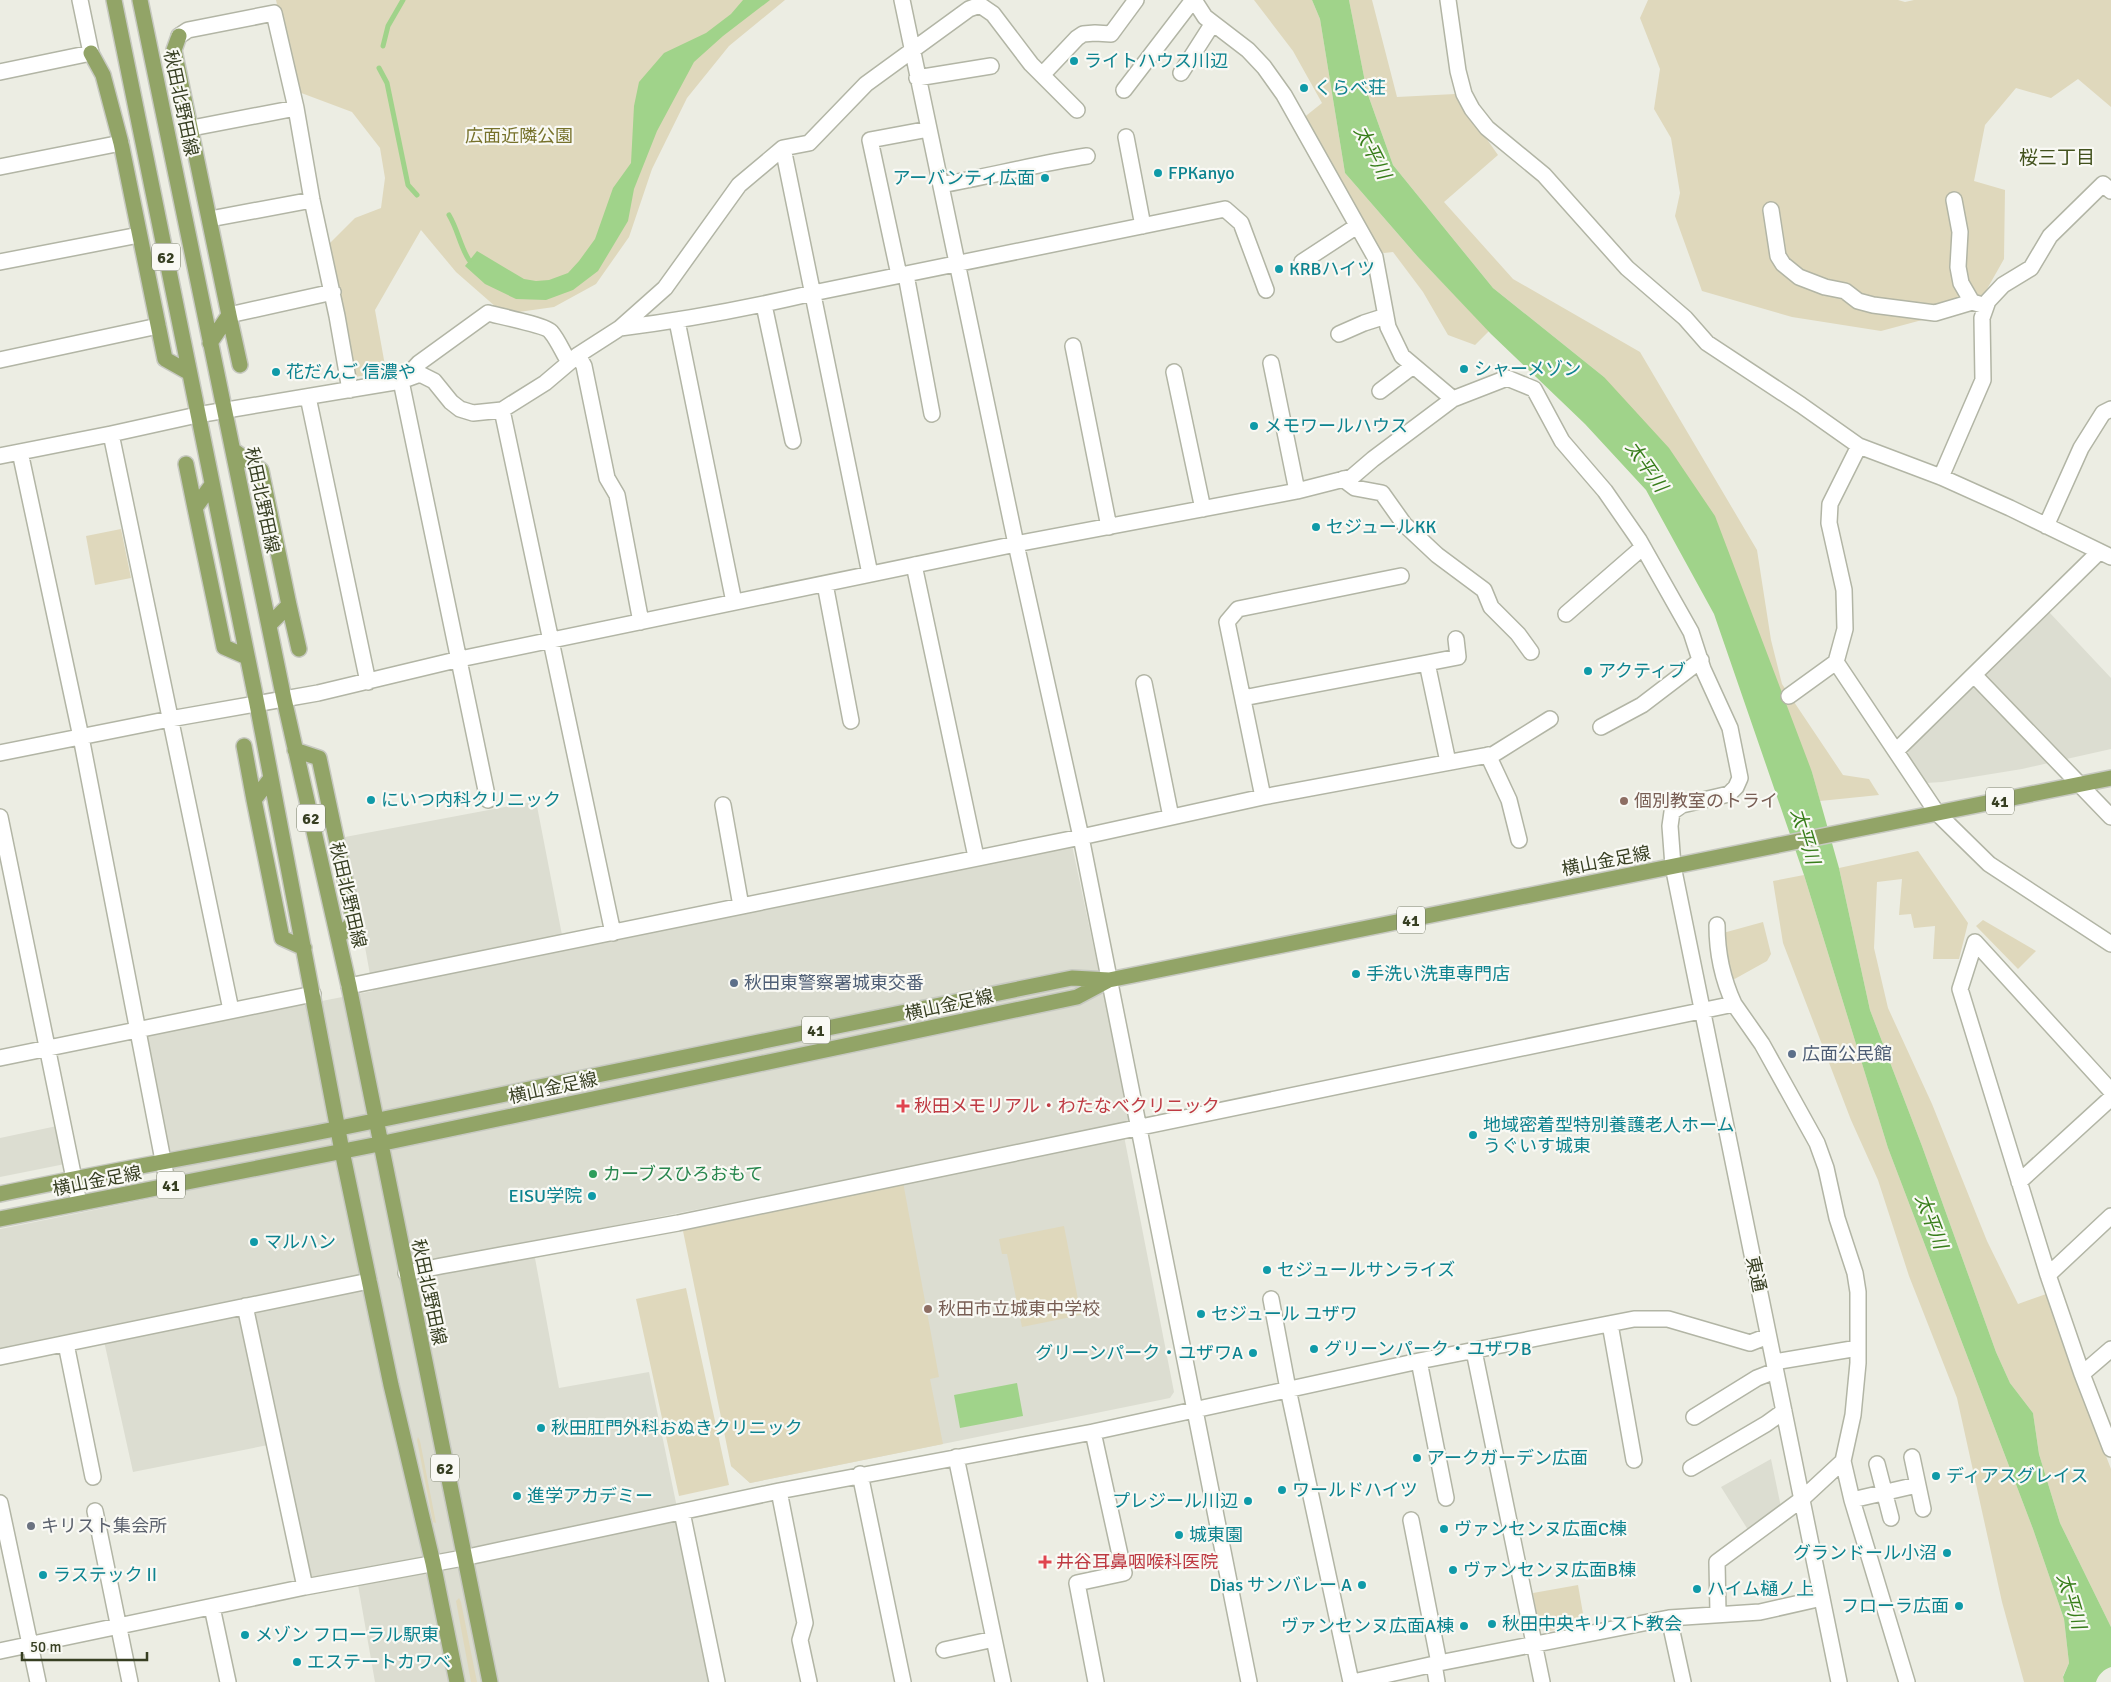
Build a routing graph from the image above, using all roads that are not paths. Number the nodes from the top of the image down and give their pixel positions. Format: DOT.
graph roads {
  1 [pos="80,0"];
  2 [pos="114,0"];
  3 [pos="140,0"];
  4 [pos="902,0"];
  5 [pos="1136,0"];
  6 [pos="1194,0"];
  7 [pos="1448,0"];
  8 [pos="982,2"];
  9 [pos="1213,23"];
  10 [pos="179,36"];
  11 [pos="912,49"];
  12 [pos="91,53"];
  13 [pos="991,66"];
  14 [pos="0,72"];
  15 [pos="1181,73"];
  16 [pos="1042,75"];
  17 [pos="917,78"];
  18 [pos="1124,90"];
  19 [pos="296,108"];
  20 [pos="1077,110"];
  21 [pos="192,128"];
  22 [pos="929,129"];
  23 [pos="1126,136"];
  24 [pos="121,143"];
  25 [pos="782,148"];
  26 [pos="1086,156"];
  27 [pos="0,167"];
  28 [pos="941,185"];
  29 [pos="2111,191"];
  30 [pos="312,200"];
  31 [pos="1954,200"];
  32 [pos="1771,210"];
  33 [pos="210,218"];
  34 [pos="1144,226"];
  35 [pos="1357,226"];
  36 [pos="139,235"];
  37 [pos="0,262"];
  38 [pos="1302,262"];
  39 [pos="958,264"];
  40 [pos="903,275"];
  41 [pos="1266,290"];
  42 [pos="333,292"];
  43 [pos="813,293"];
  44 [pos="1979,304"];
  45 [pos="764,305"];
  46 [pos="229,315"];
  47 [pos="1386,316"];
  48 [pos="677,321"];
  49 [pos="158,326"];
  50 [pos="620,328"];
  51 [pos="1339,334"];
  52 [pos="210,343"];
  53 [pos="1073,346"];
  54 [pos="573,358"];
  55 [pos="0,360"];
  56 [pos="1271,363"];
  57 [pos="240,365"];
  58 [pos="1413,366"];
  59 [pos="188,372"];
  60 [pos="1174,372"];
  61 [pos="402,381"];
  62 [pos="350,390"];
  63 [pos="1380,391"];
  64 [pos="308,397"];
  65 [pos="1454,399"];
  66 [pos="2111,409"];
  67 [pos="502,410"];
  68 [pos="224,411"];
  69 [pos="932,414"];
  70 [pos="197,415"];
  71 [pos="111,434"];
  72 [pos="793,441"];
  73 [pos="1859,446"];
  74 [pos="233,450"];
  75 [pos="20,452"];
  76 [pos="0,456"];
  77 [pos="186,464"];
  78 [pos="1941,477"];
  79 [pos="1343,479"];
  80 [pos="211,486"];
  81 [pos="1297,491"];
  82 [pos="195,508"];
  83 [pos="1203,509"];
  84 [pos="2046,526"];
  85 [pos="1109,527"];
  86 [pos="1016,544"];
  87 [pos="1643,547"];
  88 [pos="2105,555"];
  89 [pos="914,565"];
  90 [pos="870,574"];
  91 [pos="1401,576"];
  92 [pos="825,584"];
  93 [pos="734,602"];
  94 [pos="289,605"];
  95 [pos="1566,614"];
  96 [pos="641,622"];
  97 [pos="269,625"];
  98 [pos="1456,639"];
  99 [pos="552,640"];
  100 [pos="299,650"];
  101 [pos="1531,652"];
  102 [pos="247,658"];
  103 [pos="460,659"];
  104 [pos="1701,660"];
  105 [pos="1427,662"];
  106 [pos="1836,662"];
  107 [pos="1974,675"];
  108 [pos="368,682"];
  109 [pos="1144,683"];
  110 [pos="1789,696"];
  111 [pos="1242,698"];
  112 [pos="284,699"];
  113 [pos="257,704"];
  114 [pos="170,719"];
  115 [pos="1550,719"];
  116 [pos="851,721"];
  117 [pos="1601,727"];
  118 [pos="81,737"];
  119 [pos="244,746"];
  120 [pos="295,750"];
  121 [pos="1896,751"];
  122 [pos="0,754"];
  123 [pos="1488,755"];
  124 [pos="1448,762"];
  125 [pos="271,778"];
  126 [pos="2111,778"];
  127 [pos="2079,785"];
  128 [pos="1264,797"];
  129 [pos="254,800"];
  130 [pos="488,800"];
  131 [pos="723,805"];
  132 [pos="1937,813"];
  133 [pos="0,817"];
  134 [pos="1171,817"];
  135 [pos="2111,817"];
  136 [pos="1081,837"];
  137 [pos="1519,840"];
  138 [pos="976,857"];
  139 [pos="1673,866"];
  140 [pos="741,906"];
  141 [pos="1717,925"];
  142 [pos="612,933"];
  143 [pos="338,936"];
  144 [pos="2111,944"];
  145 [pos="304,948"];
  146 [pos="1109,980"];
  147 [pos="349,986"];
  148 [pos="313,994"];
  149 [pos="1734,1004"];
  150 [pos="231,1010"];
  151 [pos="1701,1012"];
  152 [pos="137,1030"];
  153 [pos="746,1044"];
  154 [pos="47,1048"];
  155 [pos="0,1058"];
  156 [pos="751,1066"];
  157 [pos="2111,1091"];
  158 [pos="2111,1098"];
  159 [pos="374,1120"];
  160 [pos="338,1128"];
  161 [pos="1138,1128"];
  162 [pos="379,1144"];
  163 [pos="342,1151"];
  164 [pos="163,1161"];
  165 [pos="74,1178"];
  166 [pos="2019,1182"];
  167 [pos="168,1186"];
  168 [pos="0,1194"];
  169 [pos="79,1203"];
  170 [pos="2111,1216"];
  171 [pos="0,1219"];
  172 [pos="406,1273"];
  173 [pos="2048,1275"];
  174 [pos="369,1281"];
  175 [pos="1270,1298"];
  176 [pos="245,1306"];
  177 [pos="1610,1324"];
  178 [pos="1768,1336"];
  179 [pos="66,1344"];
  180 [pos="1858,1348"];
  181 [pos="2111,1349"];
  182 [pos="1474,1351"];
  183 [pos="0,1357"];
  184 [pos="1419,1361"];
  185 [pos="1775,1366"];
  186 [pos="2082,1374"];
  187 [pos="1288,1390"];
  188 [pos="1195,1411"];
  189 [pos="1784,1411"];
  190 [pos="1694,1417"];
  191 [pos="1093,1432"];
  192 [pos="2111,1449"];
  193 [pos="956,1457"];
  194 [pos="1912,1457"];
  195 [pos="1634,1460"];
  196 [pos="1843,1461"];
  197 [pos="1878,1464"];
  198 [pos="1691,1468"];
  199 [pos="860,1474"];
  200 [pos="93,1477"];
  201 [pos="1917,1485"];
  202 [pos="779,1491"];
  203 [pos="1884,1492"];
  204 [pos="1446,1498"];
  205 [pos="1802,1499"];
  206 [pos="1852,1500"];
  207 [pos="0,1503"];
  208 [pos="1923,1509"];
  209 [pos="95,1511"];
  210 [pos="682,1512"];
  211 [pos="1891,1518"];
  212 [pos="1411,1520"];
  213 [pos="463,1558"];
  214 [pos="433,1563"];
  215 [pos="305,1588"];
  216 [pos="1822,1598"];
  217 [pos="212,1607"];
  218 [pos="1718,1613"];
  219 [pos="1669,1618"];
  220 [pos="118,1627"];
  221 [pos="994,1639"];
  222 [pos="1533,1644"];
  223 [pos="31,1645"];
  224 [pos="944,1650"];
  225 [pos="0,1651"];
  226 [pos="1436,1664"];
  227 [pos="38,1682"];
  228 [pos="130,1682"];
  229 [pos="228,1682"];
  230 [pos="457,1682"];
  231 [pos="490,1682"];
  232 [pos="717,1682"];
  233 [pos="809,1682"];
  234 [pos="903,1682"];
  235 [pos="1003,1682"];
  236 [pos="1096,1682"];
  237 [pos="1249,1682"];
  238 [pos="1352,1682"];
  239 [pos="1437,1682"];
  240 [pos="1542,1682"];
  241 [pos="1683,1682"];
  242 [pos="1839,1682"];
  243 [pos="1907,1682"];
  1 -- 12 [label="street"];
  2 -- 59 [label="main road, 62"];
  3 -- 52 [label="main road, 秋田北野田線 / 62"];
  4 -- 11 [label="street"];
  5 -- 16 [label="street"];
  6 -- 9 [label="street"];
  6 -- 18 [label="street"];
  7 -- 73 [label="street"];
  8 -- 11 [label="street"];
  8 -- 16 [label="street"];
  9 -- 15 [label="street"];
  9 -- 35 [label="street"];
  10 -- 19 [label="street"];
  10 -- 21 [label="main road"];
  11 -- 17 [label="street"];
  11 -- 25 [label="street"];
  12 -- 14 [label="street"];
  12 -- 24 [label="main road"];
  13 -- 17 [label="street"];
  16 -- 20 [label="street"];
  17 -- 22 [label="street"];
  19 -- 21 [label="street"];
  19 -- 30 [label="street"];
  21 -- 33 [label="main road"];
  22 -- 28 [label="street"];
  22 -- 40 [label="street"];
  23 -- 34 [label="street"];
  24 -- 27 [label="street"];
  24 -- 36 [label="main road"];
  25 -- 43 [label="street"];
  25 -- 50 [label="street"];
  26 -- 28 [label="street"];
  28 -- 39 [label="street"];
  29 -- 44 [label="street"];
  30 -- 33 [label="street"];
  30 -- 42 [label="street"];
  31 -- 44 [label="street"];
  32 -- 44 [label="street"];
  33 -- 46 [label="main road"];
  34 -- 39 [label="street"];
  34 -- 41 [label="street"];
  35 -- 38 [label="street"];
  35 -- 47 [label="street"];
  36 -- 37 [label="street"];
  36 -- 49 [label="main road"];
  39 -- 40 [label="street"];
  39 -- 86 [label="street"];
  40 -- 43 [label="street"];
  40 -- 69 [label="street"];
  42 -- 46 [label="street"];
  42 -- 62 [label="street"];
  43 -- 45 [label="street"];
  43 -- 90 [label="street"];
  44 -- 78 [label="street"];
  45 -- 48 [label="street"];
  45 -- 72 [label="street"];
  46 -- 52 [label="main road"];
  46 -- 57 [label="main road"];
  47 -- 51 [label="street"];
  47 -- 58 [label="street"];
  48 -- 50 [label="street"];
  48 -- 93 [label="street"];
  49 -- 55 [label="street"];
  49 -- 59 [label="main road"];
  50 -- 54 [label="street"];
  52 -- 68 [label="main road, 秋田北野田線 / 62"];
  53 -- 85 [label="street"];
  54 -- 61 [label="street"];
  54 -- 67 [label="street"];
  54 -- 96 [label="street"];
  56 -- 81 [label="street"];
  58 -- 63 [label="street"];
  58 -- 65 [label="street"];
  59 -- 70 [label="main road, 62"];
  60 -- 83 [label="street"];
  61 -- 62 [label="street"];
  61 -- 67 [label="street"];
  61 -- 103 [label="street"];
  62 -- 64 [label="street"];
  64 -- 68 [label="street"];
  64 -- 108 [label="street"];
  65 -- 79 [label="street"];
  65 -- 87 [label="street"];
  66 -- 84 [label="street"];
  67 -- 99 [label="street"];
  68 -- 70 [label="street"];
  68 -- 74 [label="main road, 秋田北野田線 / 62"];
  70 -- 71 [label="street"];
  70 -- 80 [label="main road, 62"];
  71 -- 75 [label="street"];
  71 -- 114 [label="street"];
  73 -- 78 [label="street"];
  73 -- 106 [label="street"];
  74 -- 94 [label="main road"];
  74 -- 97 [label="main road, 秋田北野田線 / 62"];
  75 -- 76 [label="street"];
  75 -- 118 [label="street"];
  77 -- 82 [label="main road"];
  78 -- 84 [label="street"];
  79 -- 81 [label="street"];
  79 -- 101 [label="street"];
  80 -- 82 [label="main road"];
  80 -- 102 [label="main road, 62"];
  81 -- 83 [label="street"];
  82 -- 102 [label="main road"];
  83 -- 85 [label="street"];
  84 -- 88 [label="street"];
  85 -- 86 [label="street"];
  86 -- 89 [label="street"];
  86 -- 136 [label="street"];
  87 -- 95 [label="street"];
  87 -- 104 [label="street"];
  88 -- 107 [label="street"];
  89 -- 90 [label="street"];
  89 -- 138 [label="street"];
  90 -- 92 [label="street"];
  91 -- 111 [label="street"];
  92 -- 93 [label="street"];
  92 -- 116 [label="street"];
  93 -- 96 [label="street"];
  94 -- 97 [label="main road"];
  94 -- 100 [label="main road"];
  96 -- 99 [label="street"];
  97 -- 112 [label="main road, 秋田北野田線 / 62"];
  98 -- 105 [label="street"];
  99 -- 103 [label="street"];
  99 -- 142 [label="street"];
  102 -- 113 [label="main road, 62"];
  103 -- 108 [label="street"];
  103 -- 130 [label="street"];
  104 -- 117 [label="street"];
  104 -- 139 [label="street, 東通"];
  105 -- 111 [label="street"];
  105 -- 124 [label="street"];
  106 -- 110 [label="street"];
  106 -- 121 [label="street"];
  107 -- 121 [label="street"];
  107 -- 127 [label="street"];
  108 -- 112 [label="street"];
  109 -- 134 [label="street"];
  111 -- 128 [label="street"];
  112 -- 113 [label="street"];
  112 -- 120 [label="main road, 秋田北野田線 / 62"];
  113 -- 114 [label="street"];
  113 -- 125 [label="main road, 62"];
  114 -- 118 [label="street"];
  114 -- 150 [label="street"];
  115 -- 123 [label="street"];
  118 -- 122 [label="street"];
  118 -- 152 [label="street"];
  119 -- 129 [label="main road"];
  120 -- 143 [label="main road, 秋田北野田線 / 62"];
  120 -- 143 [label="main road"];
  121 -- 132 [label="street"];
  123 -- 124 [label="street"];
  123 -- 137 [label="street"];
  124 -- 128 [label="street"];
  125 -- 129 [label="main road"];
  125 -- 145 [label="main road, 62"];
  126 -- 127 [label="main road, 横山金足線 / 41"];
  127 -- 132 [label="main road, 横山金足線 / 41"];
  127 -- 135 [label="street"];
  128 -- 134 [label="street"];
  129 -- 145 [label="main road"];
  131 -- 140 [label="street"];
  132 -- 139 [label="main road, 横山金足線 / 41"];
  132 -- 144 [label="street"];
  133 -- 154 [label="street"];
  134 -- 136 [label="street"];
  136 -- 138 [label="street"];
  136 -- 146 [label="street"];
  138 -- 140 [label="street"];
  139 -- 146 [label="main road, 横山金足線 / 41"];
  139 -- 151 [label="street, 東通"];
  140 -- 142 [label="street"];
  141 -- 149 [label="street"];
  142 -- 147 [label="street"];
  143 -- 147 [label="main road, 秋田北野田線 / 62"];
  145 -- 148 [label="main road, 62"];
  146 -- 153 [label="main road, 横山金足線 / 41"];
  146 -- 156 [label="main road, 横山金足線 / 41"];
  146 -- 161 [label="street"];
  147 -- 159 [label="main road, 秋田北野田線 / 62"];
  148 -- 150 [label="street"];
  148 -- 160 [label="main road, 62"];
  149 -- 151 [label="street"];
  149 -- 180 [label="street"];
  150 -- 152 [label="street"];
  151 -- 161 [label="street"];
  151 -- 178 [label="street, 東通"];
  152 -- 154 [label="street"];
  152 -- 164 [label="street"];
  153 -- 156 [label="main road"];
  153 -- 159 [label="main road, 横山金足線 / 41"];
  154 -- 155 [label="street"];
  154 -- 165 [label="street"];
  156 -- 162 [label="main road, 横山金足線 / 41"];
  157 -- 166 [label="street"];
  158 -- 166 [label="street"];
  159 -- 160 [label="main road, 横山金足線 / 41"];
  159 -- 162 [label="main road, 秋田北野田線 / 62"];
  160 -- 163 [label="main road, 62"];
  160 -- 164 [label="main road, 横山金足線 / 41"];
  161 -- 172 [label="street"];
  161 -- 188 [label="street"];
  162 -- 163 [label="main road, 横山金足線 / 41"];
  162 -- 172 [label="main road, 秋田北野田線 / 62"];
  163 -- 167 [label="main road, 横山金足線 / 41"];
  163 -- 174 [label="main road, 62"];
  164 -- 165 [label="main road, 横山金足線 / 41"];
  164 -- 167 [label="street"];
  165 -- 168 [label="main road, 横山金足線 / 41"];
  165 -- 169 [label="street"];
  166 -- 173 [label="street"];
  167 -- 169 [label="main road, 横山金足線 / 41"];
  169 -- 171 [label="main road, 横山金足線 / 41"];
  170 -- 173 [label="street"];
  172 -- 213 [label="main road, 秋田北野田線 / 62"];
  173 -- 186 [label="street"];
  174 -- 176 [label="street"];
  174 -- 214 [label="main road, 62"];
  175 -- 187 [label="street"];
  176 -- 179 [label="street"];
  176 -- 215 [label="street"];
  177 -- 178 [label="street"];
  177 -- 182 [label="street"];
  177 -- 195 [label="street"];
  178 -- 185 [label="street, 東通"];
  179 -- 183 [label="street"];
  179 -- 200 [label="street"];
  180 -- 185 [label="street"];
  180 -- 196 [label="street"];
  181 -- 186 [label="street"];
  182 -- 184 [label="street"];
  182 -- 222 [label="street"];
  184 -- 187 [label="street"];
  184 -- 204 [label="street"];
  185 -- 189 [label="street, 東通"];
  185 -- 190 [label="street"];
  186 -- 192 [label="street"];
  187 -- 188 [label="street"];
  187 -- 238 [label="street"];
  188 -- 191 [label="street"];
  188 -- 237 [label="street"];
  189 -- 198 [label="street"];
  189 -- 205 [label="street, 東通"];
  191 -- 193 [label="street"];
  191 -- 236 [label="street"];
  193 -- 199 [label="street"];
  193 -- 221 [label="street"];
  194 -- 201 [label="street"];
  196 -- 205 [label="street"];
  196 -- 206 [label="street"];
  197 -- 203 [label="street"];
  199 -- 202 [label="street"];
  199 -- 234 [label="street"];
  201 -- 203 [label="street"];
  201 -- 208 [label="street"];
  202 -- 210 [label="street"];
  202 -- 233 [label="street"];
  203 -- 206 [label="street"];
  203 -- 211 [label="street"];
  205 -- 216 [label="street, 東通"];
  205 -- 218 [label="street"];
  206 -- 243 [label="street"];
  207 -- 223 [label="street"];
  209 -- 220 [label="street"];
  210 -- 213 [label="street"];
  210 -- 232 [label="street"];
  212 -- 226 [label="street"];
  213 -- 214 [label="street"];
  213 -- 231 [label="main road, 秋田北野田線 / 62"];
  214 -- 215 [label="street"];
  214 -- 230 [label="main road, 62"];
  215 -- 217 [label="street"];
  216 -- 218 [label="street"];
  216 -- 242 [label="street, 東通"];
  217 -- 220 [label="street"];
  217 -- 229 [label="street"];
  218 -- 219 [label="street"];
  219 -- 222 [label="street"];
  219 -- 241 [label="street"];
  220 -- 223 [label="street"];
  220 -- 228 [label="street"];
  221 -- 224 [label="street"];
  221 -- 235 [label="street"];
  222 -- 226 [label="street"];
  222 -- 240 [label="street"];
  223 -- 225 [label="street"];
  223 -- 227 [label="street"];
  226 -- 238 [label="street"];
  226 -- 239 [label="street"];
}
